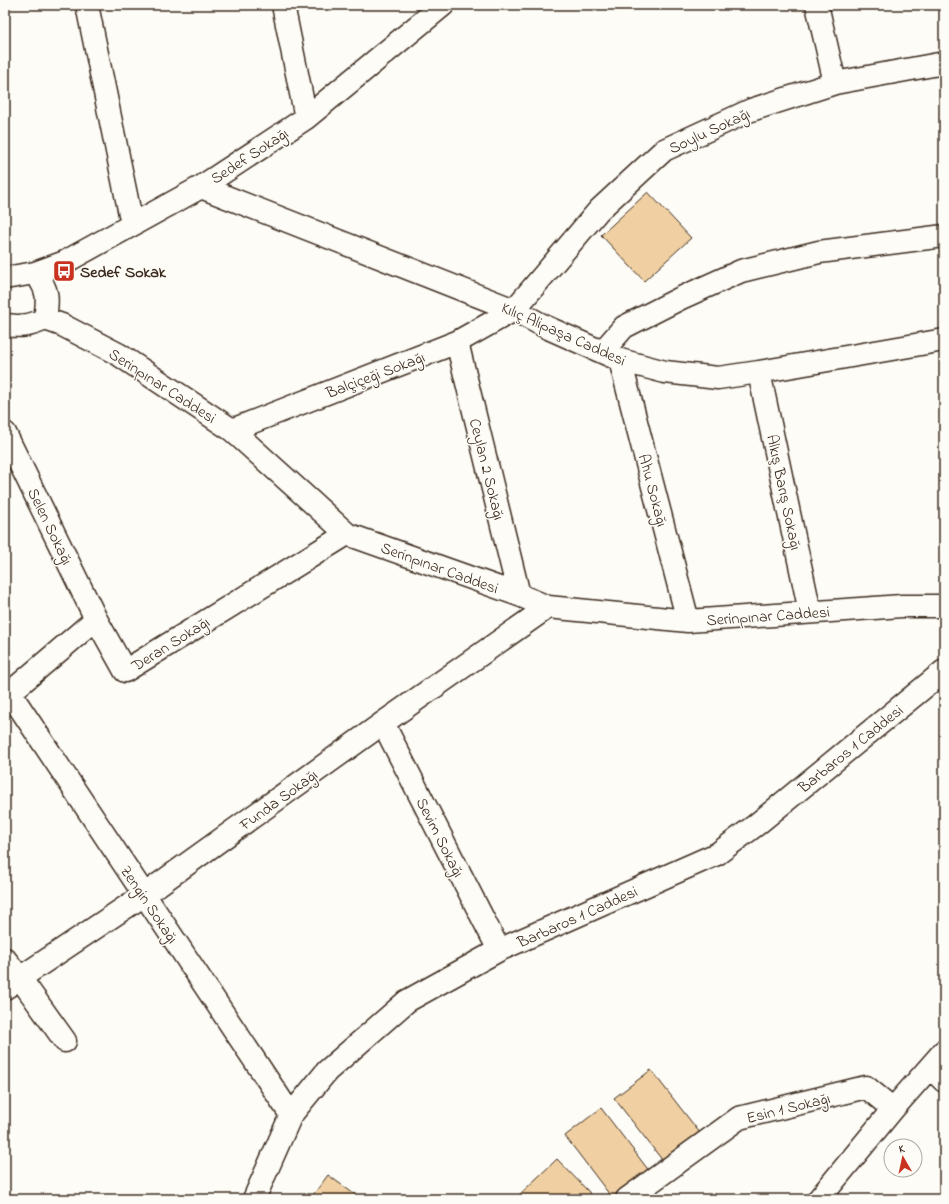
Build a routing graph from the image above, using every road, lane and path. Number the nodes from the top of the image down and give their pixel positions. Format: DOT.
graph roads {
  1 [pos="87,5"];
  2 [pos="284,5"];
  3 [pos="443,5"];
  4 [pos="817,5"];
  5 [pos="944,62"];
  6 [pos="835,83"];
  7 [pos="306,118"];
  8 [pos="201,187"];
  9 [pos="132,224"];
  10 [pos="944,236"];
  11 [pos="35,273"];
  12 [pos="5,278"];
  13 [pos="514,310"];
  14 [pos="45,319"];
  15 [pos="5,325"];
  16 [pos="944,340"];
  17 [pos="457,342"];
  18 [pos="611,356"];
  19 [pos="759,372"];
  20 [pos="232,430"];
  21 [pos="5,433"];
  22 [pos="347,534"];
  23 [pos="519,595"];
  24 [pos="944,606"];
  25 [pos="548,607"];
  26 [pos="810,612"];
  27 [pos="96,619"];
  28 [pos="688,621"];
  29 [pos="944,671"];
  30 [pos="8,695"];
  31 [pos="384,723"];
  32 [pos="144,895"];
  33 [pos="499,950"];
  34 [pos="5,959"];
  35 [pos="12,983"];
  36 [pos="65,1041"];
  37 [pos="944,1051"];
  38 [pos="937,1074"];
  39 [pos="893,1110"];
  40 [pos="291,1115"];
  41 [pos="257,1198"];
  42 [pos="627,1199"];
  43 [pos="819,1199"];
  1 -- 9 [label="street"];
  2 -- 7 [label="street"];
  3 -- 7 [label="street, Sedef Sokağı"];
  4 -- 6 [label="street"];
  5 -- 6 [label="street, Soylu Sokağı"];
  6 -- 13 [label="street, Soylu Sokağı"];
  7 -- 8 [label="street, Sedef Sokağı"];
  8 -- 9 [label="street, Sedef Sokağı"];
  8 -- 13 [label="street, Kılıç Alipaşa Caddesi"];
  9 -- 11 [label="street, Sedef Sokağı"];
  10 -- 18 [label="street"];
  11 -- 12 [label="street"];
  11 -- 14 [label="street"];
  13 -- 17 [label="street, Balçiçeği Sokağı"];
  13 -- 18 [label="street, Kılıç Alipaşa Caddesi"];
  14 -- 15 [label="street"];
  14 -- 20 [label="street, Serinpınar Caddesi"];
  16 -- 19 [label="street, Kılıç Alipaşa Caddesi"];
  17 -- 20 [label="street, Balçiçeği Sokağı"];
  17 -- 23 [label="street, Ceylan 2 Sokağı"];
  18 -- 19 [label="street, Kılıç Alipaşa Caddesi"];
  18 -- 28 [label="street, Ahu Sokağı"];
  19 -- 26 [label="street, Alkış Barış Sokağı"];
  20 -- 22 [label="street, Serinpınar Caddesi"];
  21 -- 27 [label="street, Selen Sokağı"];
  22 -- 23 [label="street, Serinpınar Caddesi"];
  22 -- 27 [label="street, Deran Sokağı"];
  23 -- 25 [label="street, Serinpınar Caddesi"];
  24 -- 26 [label="street, Serinpınar Caddesi"];
  25 -- 28 [label="street, Serinpınar Caddesi"];
  25 -- 31 [label="street, Funda Sokağı"];
  26 -- 28 [label="street, Serinpınar Caddesi"];
  27 -- 30 [label="street"];
  29 -- 33 [label="street, Barbaros 1 Caddesi"];
  30 -- 32 [label="street, Zengin Sokağı"];
  31 -- 32 [label="street, Funda Sokağı"];
  31 -- 33 [label="street, Sevim Sokağı"];
  32 -- 35 [label="street, Funda Sokağı"];
  32 -- 40 [label="street, Zengin Sokağı"];
  33 -- 40 [label="street, Barbaros 1 Caddesi"];
  34 -- 35 [label="street"];
  35 -- 36 [label="street"];
  37 -- 38 [label="street"];
  38 -- 39 [label="street"];
  39 -- 42 [label="street, Esin 1 Sokağı"];
  39 -- 43 [label="street"];
  40 -- 41 [label="street, Barbaros 1 Caddesi"];
}
